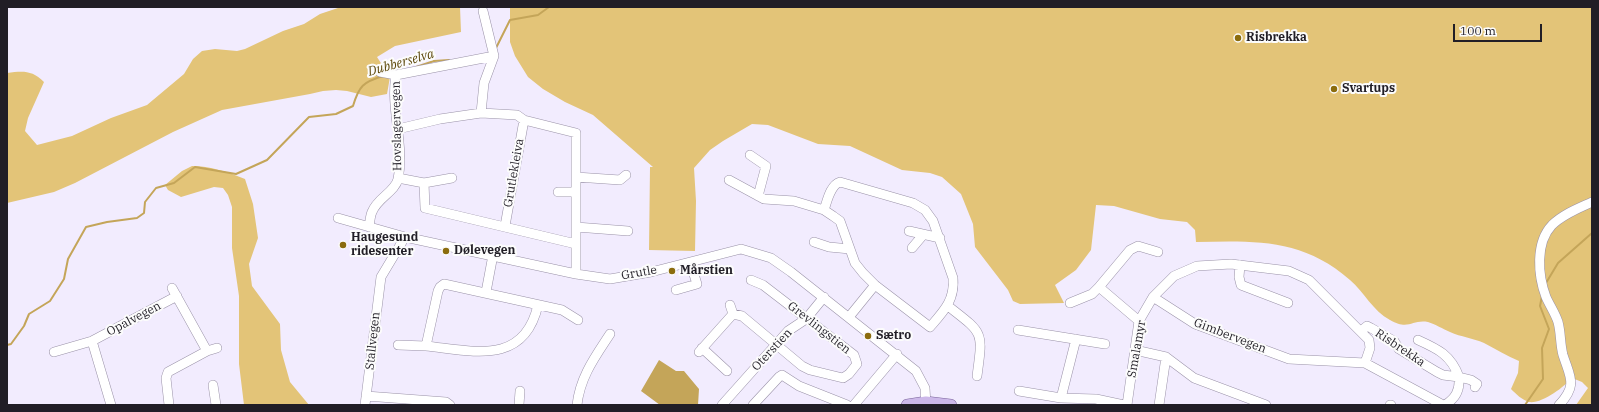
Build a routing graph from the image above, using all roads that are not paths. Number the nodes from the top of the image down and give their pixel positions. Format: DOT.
graph roads {
  1 [pos="483,11"];
  2 [pos="494,56"];
  3 [pos="380,72"];
  4 [pos="396,75"];
  5 [pos="481,113"];
  6 [pos="524,120"];
  7 [pos="398,129"];
  8 [pos="750,155"];
  9 [pos="626,175"];
  10 [pos="576,177"];
  11 [pos="398,178"];
  12 [pos="452,178"];
  13 [pos="729,180"];
  14 [pos="424,183"];
  15 [pos="558,192"];
  16 [pos="576,192"];
  17 [pos="758,196"];
  18 [pos="1592,202"];
  19 [pos="824,210"];
  20 [pos="338,218"];
  21 [pos="504,226"];
  22 [pos="369,227"];
  23 [pos="576,228"];
  24 [pos="909,230"];
  25 [pos="628,231"];
  26 [pos="923,235"];
  27 [pos="406,237"];
  28 [pos="940,238"];
  29 [pos="814,242"];
  30 [pos="576,244"];
  31 [pos="912,248"];
  32 [pos="850,249"];
  33 [pos="1158,252"];
  34 [pos="493,256"];
  35 [pos="690,262"];
  36 [pos="1240,265"];
  37 [pos="576,274"];
  38 [pos="751,280"];
  39 [pos="1314,284"];
  40 [pos="875,285"];
  41 [pos="1099,287"];
  42 [pos="172,288"];
  43 [pos="676,290"];
  44 [pos="486,292"];
  45 [pos="176,296"];
  46 [pos="824,297"];
  47 [pos="1153,297"];
  48 [pos="1070,303"];
  49 [pos="1288,303"];
  50 [pos="538,305"];
  51 [pos="730,305"];
  52 [pos="948,306"];
  53 [pos="733,314"];
  54 [pos="849,317"];
  55 [pos="806,319"];
  56 [pos="578,320"];
  57 [pos="1139,321"];
  58 [pos="1018,330"];
  59 [pos="1361,331"];
  60 [pos="610,334"];
  61 [pos="1076,339"];
  62 [pos="1418,340"];
  63 [pos="92,341"];
  64 [pos="398,344"];
  65 [pos="1104,344"];
  66 [pos="777,345"];
  67 [pos="426,346"];
  68 [pos="218,348"];
  69 [pos="1135,350"];
  70 [pos="207,351"];
  71 [pos="54,352"];
  72 [pos="897,354"];
  73 [pos="1166,357"];
  74 [pos="1365,363"];
  75 [pos="727,371"];
  76 [pos="978,376"];
  77 [pos="1458,377"];
  78 [pos="213,385"];
  79 [pos="1475,387"];
  80 [pos="520,391"];
  81 [pos="1019,391"];
  82 [pos="1061,398"];
  83 [pos="366,400"];
  84 [pos="413,402"];
  85 [pos="835,403"];
  86 [pos="926,403"];
  87 [pos="111,405"];
  88 [pos="169,405"];
  89 [pos="216,405"];
  90 [pos="450,405"];
  91 [pos="519,405"];
  92 [pos="577,405"];
  93 [pos="722,405"];
  94 [pos="753,405"];
  95 [pos="846,405"];
  96 [pos="854,405"];
  97 [pos="907,405"];
  98 [pos="951,405"];
  99 [pos="1124,405"];
  100 [pos="1127,405"];
  101 [pos="1159,405"];
  102 [pos="1266,405"];
  103 [pos="1444,405"];
  104 [pos="1560,405"];
  1 -- 2 [label="street"];
  2 -- 4 [label="street, Hovslagervegen"];
  2 -- 5 [label="street"];
  3 -- 4 [label="street, Hovslagervegen"];
  4 -- 7 [label="street, Hovslagervegen"];
  5 -- 6 [label="street"];
  5 -- 7 [label="street"];
  6 -- 10 [label="street"];
  6 -- 21 [label="street, Grutlekleiva"];
  7 -- 11 [label="street, Hovslagervegen"];
  8 -- 17 [label="street"];
  9 -- 10 [label="street"];
  10 -- 16 [label="street"];
  11 -- 14 [label="street, Hovslagervegen"];
  11 -- 22 [label="street, Hovslagervegen"];
  12 -- 14 [label="street, Hovslagervegen"];
  13 -- 17 [label="street"];
  14 -- 21 [label="street"];
  15 -- 16 [label="street"];
  16 -- 23 [label="street"];
  17 -- 19 [label="street"];
  18 -- 104 [label="street"];
  19 -- 28 [label="street"];
  19 -- 32 [label="street"];
  20 -- 22 [label="street, Grutle"];
  21 -- 30 [label="street"];
  22 -- 27 [label="street, Grutle"];
  23 -- 25 [label="street"];
  23 -- 30 [label="street"];
  24 -- 26 [label="street"];
  26 -- 28 [label="street"];
  26 -- 31 [label="street"];
  27 -- 34 [label="street, Grutle"];
  27 -- 83 [label="street, Stallvegen"];
  28 -- 52 [label="street"];
  29 -- 32 [label="street"];
  30 -- 37 [label="street"];
  32 -- 40 [label="street"];
  33 -- 41 [label="street"];
  34 -- 37 [label="street, Grutle"];
  34 -- 44 [label="street"];
  35 -- 37 [label="street, Grutle"];
  35 -- 43 [label="street"];
  35 -- 46 [label="street, Grutle"];
  36 -- 39 [label="street, Smalamyr"];
  36 -- 47 [label="street, Smalamyr"];
  36 -- 49 [label="street"];
  38 -- 55 [label="street, Grevlingstien"];
  39 -- 59 [label="street, Risbrekka"];
  40 -- 52 [label="street"];
  40 -- 54 [label="street"];
  41 -- 48 [label="street"];
  41 -- 57 [label="street"];
  42 -- 45 [label="street"];
  44 -- 50 [label="street"];
  44 -- 67 [label="street"];
  45 -- 63 [label="street, Opalvegen"];
  45 -- 70 [label="street"];
  46 -- 54 [label="street, Grutle"];
  46 -- 55 [label="street, Oterstien"];
  47 -- 57 [label="street, Smalamyr"];
  47 -- 74 [label="street, Gimbervegen"];
  50 -- 56 [label="street"];
  50 -- 67 [label="street"];
  51 -- 53 [label="street"];
  52 -- 76 [label="street"];
  53 -- 66 [label="street, Grevlingstien"];
  53 -- 75 [label="street"];
  54 -- 72 [label="street, Grutle"];
  55 -- 66 [label="street, Oterstien"];
  55 -- 66 [label="street, Grevlingstien"];
  57 -- 69 [label="street, Smalamyr"];
  58 -- 61 [label="street"];
  59 -- 74 [label="street"];
  59 -- 77 [label="street, Risbrekka"];
  60 -- 92 [label="street"];
  61 -- 65 [label="street"];
  61 -- 82 [label="street"];
  62 -- 77 [label="street, Risbrekka"];
  63 -- 71 [label="street, Opalvegen"];
  63 -- 87 [label="street"];
  64 -- 67 [label="street"];
  66 -- 93 [label="street, Oterstien"];
  68 -- 70 [label="street"];
  69 -- 73 [label="street"];
  69 -- 100 [label="street, Smalamyr"];
  70 -- 88 [label="street"];
  72 -- 86 [label="street, Grutle"];
  72 -- 96 [label="street"];
  73 -- 101 [label="street"];
  73 -- 102 [label="street"];
  74 -- 103 [label="street"];
  77 -- 79 [label="street, Risbrekka"];
  77 -- 103 [label="street"];
  78 -- 89 [label="street"];
  80 -- 91 [label="street"];
  81 -- 82 [label="street"];
  82 -- 99 [label="street"];
  83 -- 84 [label="street"];
  84 -- 90 [label="street"];
  85 -- 94 [label="street"];
  85 -- 95 [label="street"];
  86 -- 97 [label="main road"];
  86 -- 98 [label="main road"];
}
